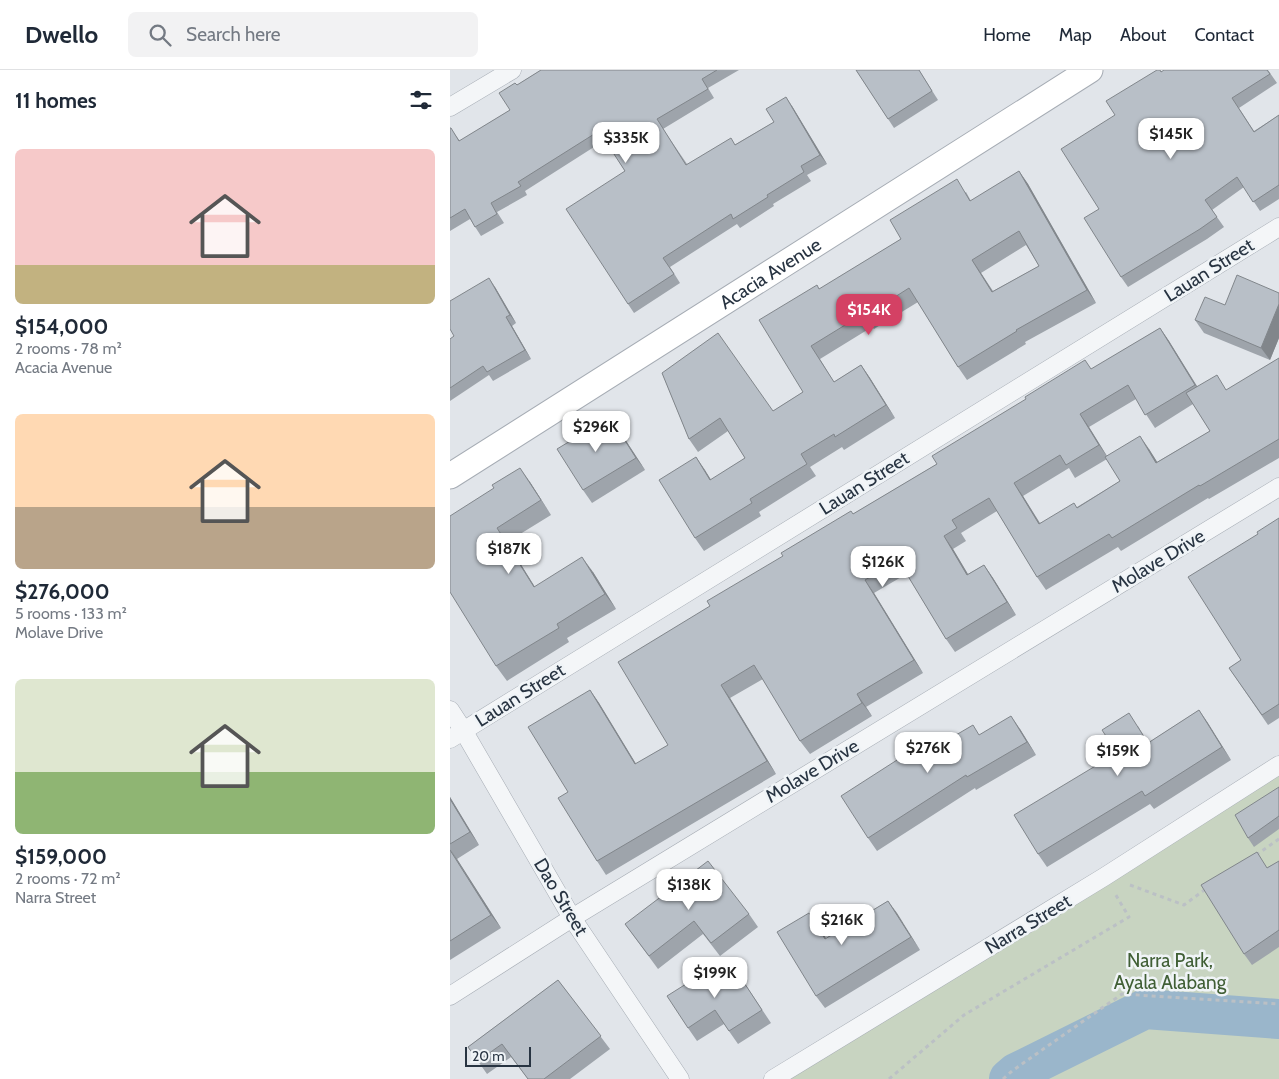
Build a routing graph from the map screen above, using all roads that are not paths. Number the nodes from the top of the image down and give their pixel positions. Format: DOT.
graph roads {
  1 [pos="512,70"];
  2 [pos="1090,70"];
  3 [pos="450,107"];
  4 [pos="1279,227"];
  5 [pos="450,476"];
  6 [pos="1279,487"];
  7 [pos="450,710"];
  8 [pos="457,734"];
  9 [pos="1279,765"];
  10 [pos="572,918"];
  11 [pos="450,996"];
  12 [pos="680,1079"];
  13 [pos="773,1079"];
  1 -- 3 [label="street"];
  2 -- 5 [label="street, Acacia Avenue"];
  4 -- 8 [label="street, Lauan Street"];
  6 -- 10 [label="street, Molave Drive"];
  7 -- 8 [label="street, Dao Street"];
  8 -- 10 [label="street, Dao Street"];
  9 -- 13 [label="street, Narra Street"];
  10 -- 11 [label="street, Molave Drive"];
  10 -- 12 [label="street, Dao Street"];
}
